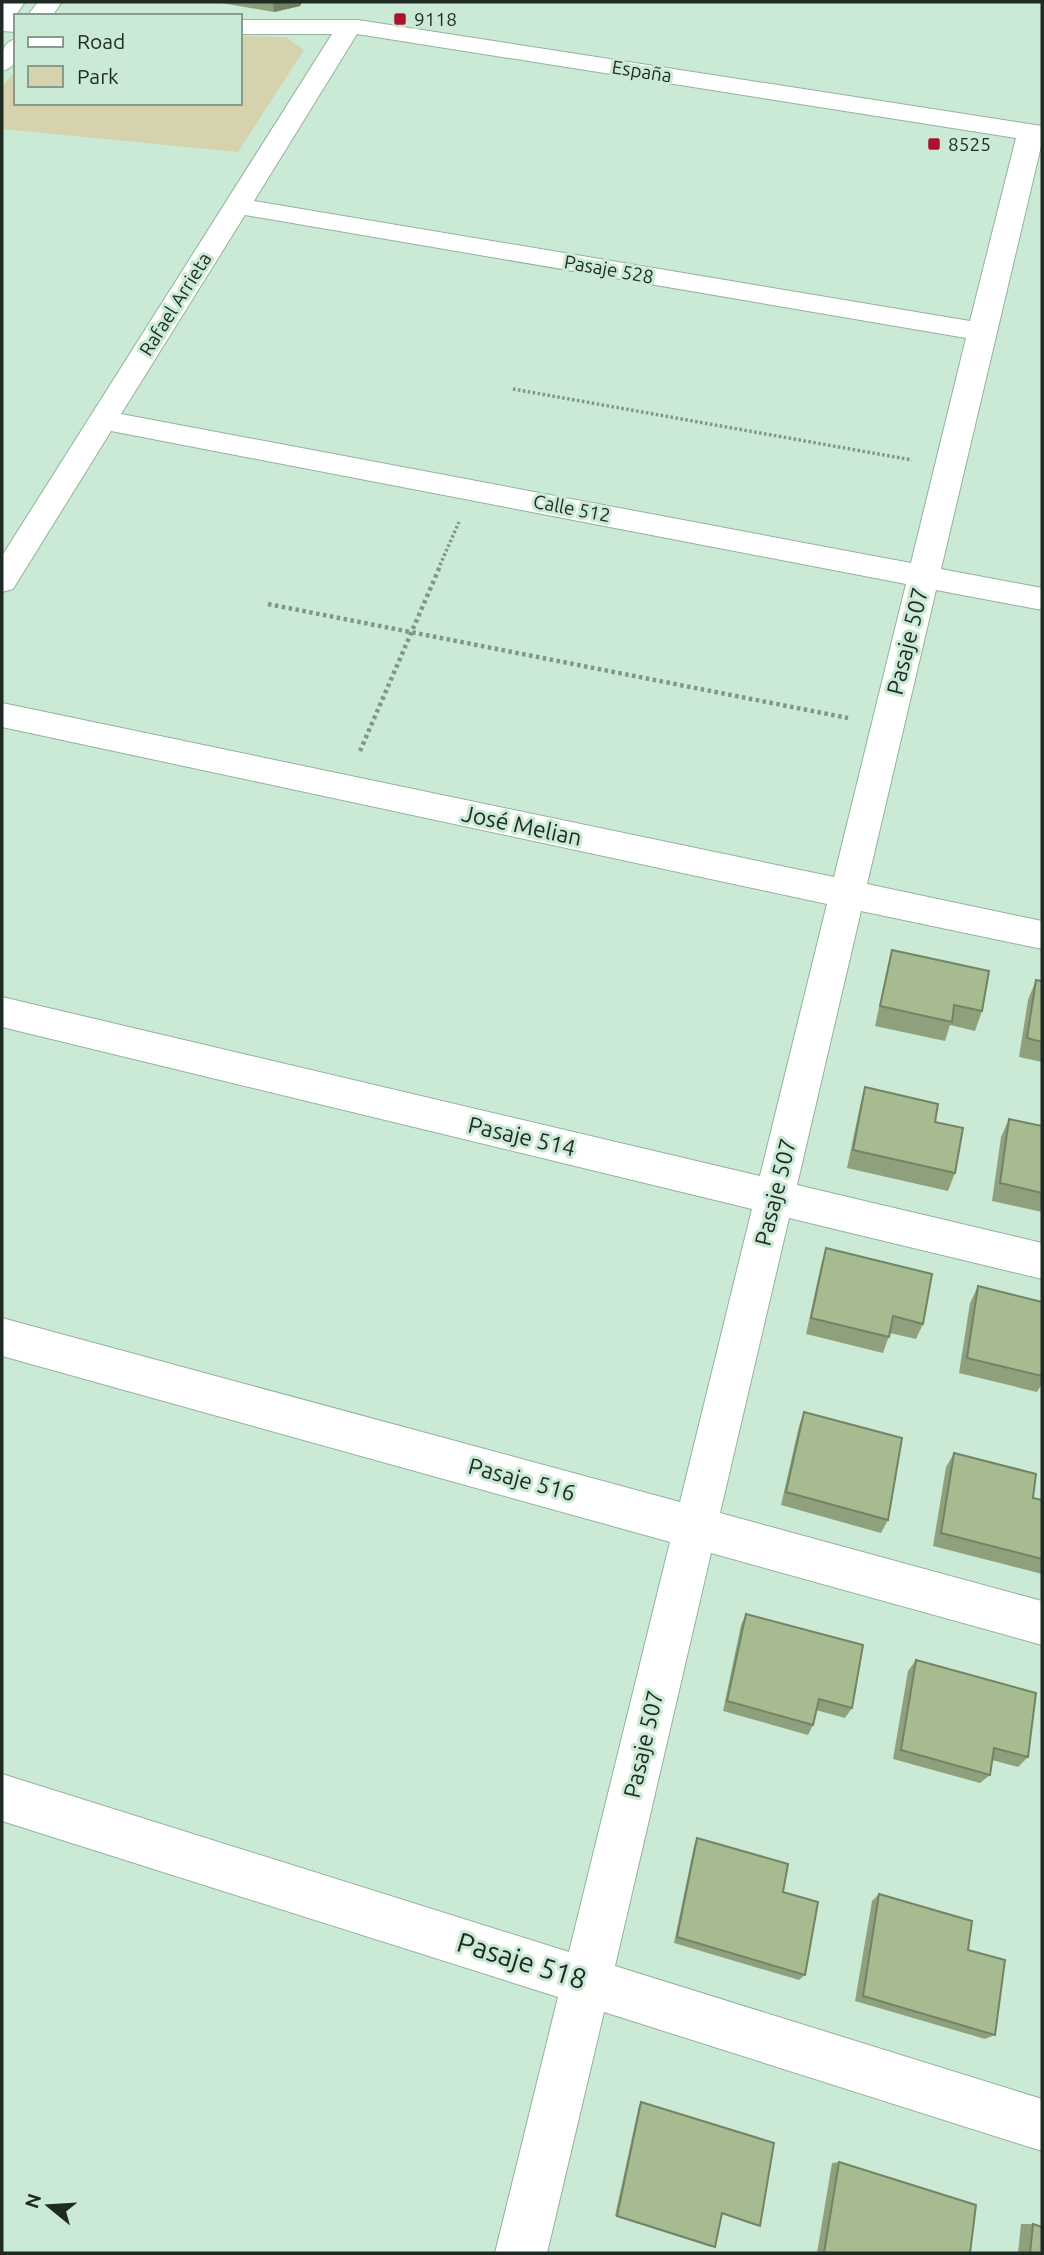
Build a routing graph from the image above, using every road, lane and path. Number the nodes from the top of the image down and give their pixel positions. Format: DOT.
graph roads {
  1 [pos="13,2"];
  2 [pos="2,16"];
  3 [pos="346,19"];
  4 [pos="242,27"];
  5 [pos="14,49"];
  6 [pos="2,64"];
  7 [pos="1036,133"];
  8 [pos="237,206"];
  9 [pos="981,332"];
  10 [pos="513,389"];
  11 [pos="102,420"];
  12 [pos="949,467"];
  13 [pos="474,489"];
  14 [pos="923,576"];
  15 [pos="2,581"];
  16 [pos="1042,599"];
  17 [pos="268,604"];
  18 [pos="412,630"];
  19 [pos="2,715"];
  20 [pos="887,726"];
  21 [pos="344,788"];
  22 [pos="847,894"];
  23 [pos="1042,935"];
  24 [pos="2,1012"];
  25 [pos="774,1196"];
  26 [pos="1042,1261"];
  27 [pos="2,1337"];
  28 [pos="695,1527"];
  29 [pos="1042,1623"];
  30 [pos="2,1798"];
  31 [pos="586,1980"];
  32 [pos="1042,2124"];
  33 [pos="521,2253"];
  1 -- 2 [label="street"];
  3 -- 4 [label="street, España"];
  3 -- 7 [label="street, España"];
  3 -- 8 [label="street, Rafael Arrieta"];
  5 -- 6 [label="street"];
  7 -- 9 [label="street, Pasaje 507"];
  8 -- 9 [label="street, Pasaje 528"];
  8 -- 11 [label="street, Rafael Arrieta"];
  9 -- 12 [label="street, Pasaje 507"];
  10 -- 12 [label="path"];
  11 -- 13 [label="street, Calle 512"];
  11 -- 15 [label="street, Rafael Arrieta"];
  12 -- 14 [label="street, Pasaje 507"];
  13 -- 14 [label="street, Calle 512"];
  13 -- 18 [label="path"];
  14 -- 16 [label="street, Calle 512"];
  14 -- 20 [label="street, Pasaje 507"];
  17 -- 18 [label="path"];
  18 -- 20 [label="path"];
  18 -- 21 [label="path"];
  19 -- 21 [label="street, José Melian"];
  20 -- 22 [label="street, Pasaje 507"];
  21 -- 22 [label="street, José Melian"];
  22 -- 23 [label="street, José Melian"];
  22 -- 25 [label="street, Pasaje 507"];
  24 -- 25 [label="street, Pasaje 514"];
  25 -- 26 [label="street, Pasaje 514"];
  25 -- 28 [label="street, Pasaje 507"];
  27 -- 28 [label="street, Pasaje 516"];
  28 -- 29 [label="street, Pasaje 516"];
  28 -- 31 [label="street, Pasaje 507"];
  30 -- 31 [label="street, Pasaje 518"];
  31 -- 32 [label="street, Pasaje 518"];
  31 -- 33 [label="street, Pasaje 507"];
}
